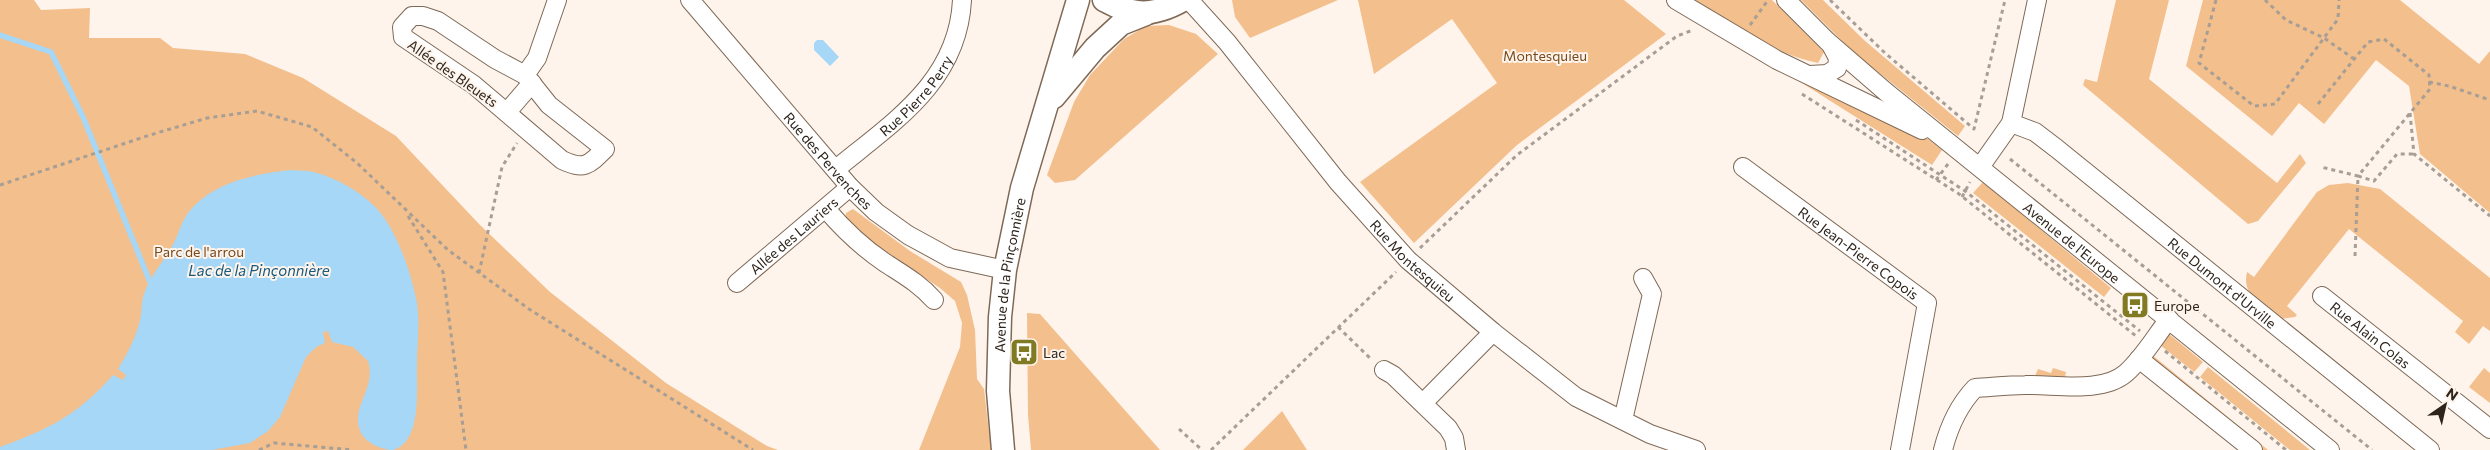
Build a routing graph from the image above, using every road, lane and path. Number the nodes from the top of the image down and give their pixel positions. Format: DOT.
graph roads {
  1 [pos="557,0"];
  2 [pos="690,0"];
  3 [pos="962,0"];
  4 [pos="1078,0"];
  5 [pos="1104,0"];
  6 [pos="1183,0"];
  7 [pos="1189,0"];
  8 [pos="1676,0"];
  9 [pos="1786,0"];
  10 [pos="1830,0"];
  11 [pos="2005,0"];
  12 [pos="2038,0"];
  13 [pos="2216,0"];
  14 [pos="2265,0"];
  15 [pos="2339,0"];
  16 [pos="1146,14"];
  17 [pos="1705,19"];
  18 [pos="2324,38"];
  19 [pos="1831,44"];
  20 [pos="2354,59"];
  21 [pos="1810,75"];
  22 [pos="529,79"];
  23 [pos="2429,82"];
  24 [pos="1801,93"];
  25 [pos="2490,100"];
  26 [pos="1048,103"];
  27 [pos="2318,104"];
  28 [pos="507,112"];
  29 [pos="2410,113"];
  30 [pos="1854,119"];
  31 [pos="2011,123"];
  32 [pos="528,130"];
  33 [pos="1956,147"];
  34 [pos="2414,154"];
  35 [pos="2010,159"];
  36 [pos="1980,166"];
  37 [pos="1743,167"];
  38 [pos="2321,168"];
  39 [pos="836,169"];
  40 [pos="2358,176"];
  41 [pos="0,185"];
  42 [pos="850,187"];
  43 [pos="826,209"];
  44 [pos="405,211"];
  45 [pos="2490,216"];
  46 [pos="2355,256"];
  47 [pos="1408,260"];
  48 [pos="1005,270"];
  49 [pos="479,273"];
  50 [pos="1643,278"];
  51 [pos="737,283"];
  52 [pos="2322,296"];
  53 [pos="934,300"];
  54 [pos="2169,319"];
  55 [pos="1338,328"];
  56 [pos="1493,332"];
  57 [pos="2144,334"];
  58 [pos="2140,340"];
  59 [pos="2160,348"];
  60 [pos="2139,359"];
  61 [pos="1384,370"];
  62 [pos="1423,403"];
  63 [pos="1623,420"];
  64 [pos="2490,429"];
  65 [pos="1179,430"];
  66 [pos="259,450"];
  67 [pos="353,450"];
  68 [pos="466,450"];
  69 [pos="753,450"];
  70 [pos="1002,450"];
  71 [pos="1202,450"];
  72 [pos="1211,450"];
  73 [pos="1456,450"];
  74 [pos="1696,450"];
  75 [pos="1900,450"];
  76 [pos="1943,450"];
  77 [pos="2253,450"];
  78 [pos="2286,450"];
  79 [pos="2330,450"];
  80 [pos="2372,450"];
  81 [pos="2430,450"];
  1 -- 22 [label="street, Allée des Bleuets"];
  2 -- 39 [label="street, Rue des Pervenches"];
  3 -- 39 [label="street, Rue Pierre Perry"];
  4 -- 26 [label="main road, Avenue de la Pinçonnière"];
  5 -- 16 [label="main road"];
  6 -- 16 [label="main road, Avenue de la Pinçonnière"];
  7 -- 47 [label="street, Rue Montesquieu"];
  8 -- 17 [label="street"];
  9 -- 19 [label="street"];
  10 -- 11 [label="path"];
  12 -- 31 [label="street"];
  13 -- 18 [label="path"];
  14 -- 18 [label="path"];
  15 -- 18 [label="path"];
  16 -- 26 [label="main road, Avenue de la Pinçonnière"];
  17 -- 21 [label="street"];
  17 -- 47 [label="path"];
  18 -- 20 [label="path"];
  19 -- 21 [label="street"];
  19 -- 33 [label="street"];
  20 -- 23 [label="path"];
  20 -- 27 [label="path"];
  21 -- 33 [label="street"];
  22 -- 28 [label="street, Allée des Bleuets"];
  22 -- 28 [label="street, Allée des Bleuets"];
  22 -- 32 [label="street, Allée des Bleuets"];
  23 -- 25 [label="path"];
  23 -- 29 [label="path"];
  24 -- 58 [label="path"];
  26 -- 48 [label="main road, Avenue de la Pinçonnière"];
  28 -- 32 [label="street, Allée des Bleuets"];
  29 -- 34 [label="path"];
  29 -- 40 [label="path"];
  30 -- 57 [label="path"];
  31 -- 36 [label="street"];
  31 -- 81 [label="street, Rue Dumont d'Urville"];
  32 -- 49 [label="path"];
  33 -- 36 [label="street, Avenue de l'Europe"];
  34 -- 40 [label="path"];
  34 -- 45 [label="path"];
  35 -- 80 [label="path"];
  36 -- 54 [label="street, Avenue de l'Europe"];
  37 -- 75 [label="street, Rue Jean-Pierre Copois"];
  38 -- 40 [label="path"];
  39 -- 42 [label="street, Rue des Pervenches"];
  40 -- 46 [label="path"];
  41 -- 44 [label="path"];
  42 -- 43 [label="street, Allée des Lauriers"];
  42 -- 48 [label="street, Rue des Pervenches"];
  43 -- 51 [label="street, Allée des Lauriers"];
  43 -- 53 [label="street"];
  44 -- 49 [label="path"];
  44 -- 68 [label="path"];
  47 -- 55 [label="path"];
  47 -- 56 [label="street, Rue Montesquieu"];
  48 -- 70 [label="main road, Avenue de la Pinçonnière"];
  49 -- 69 [label="path"];
  50 -- 63 [label="street"];
  52 -- 64 [label="street, Rue Alain Colas"];
  54 -- 60 [label="street"];
  54 -- 79 [label="street, Avenue de l'Europe"];
  55 -- 61 [label="path"];
  55 -- 72 [label="path"];
  56 -- 62 [label="street"];
  56 -- 63 [label="street, Rue Montesquieu"];
  59 -- 78 [label="path"];
  60 -- 76 [label="street"];
  60 -- 77 [label="street"];
  61 -- 62 [label="street"];
  62 -- 73 [label="street"];
  63 -- 74 [label="street, Rue Montesquieu"];
  65 -- 71 [label="path"];
  66 -- 67 [label="path"];
}
